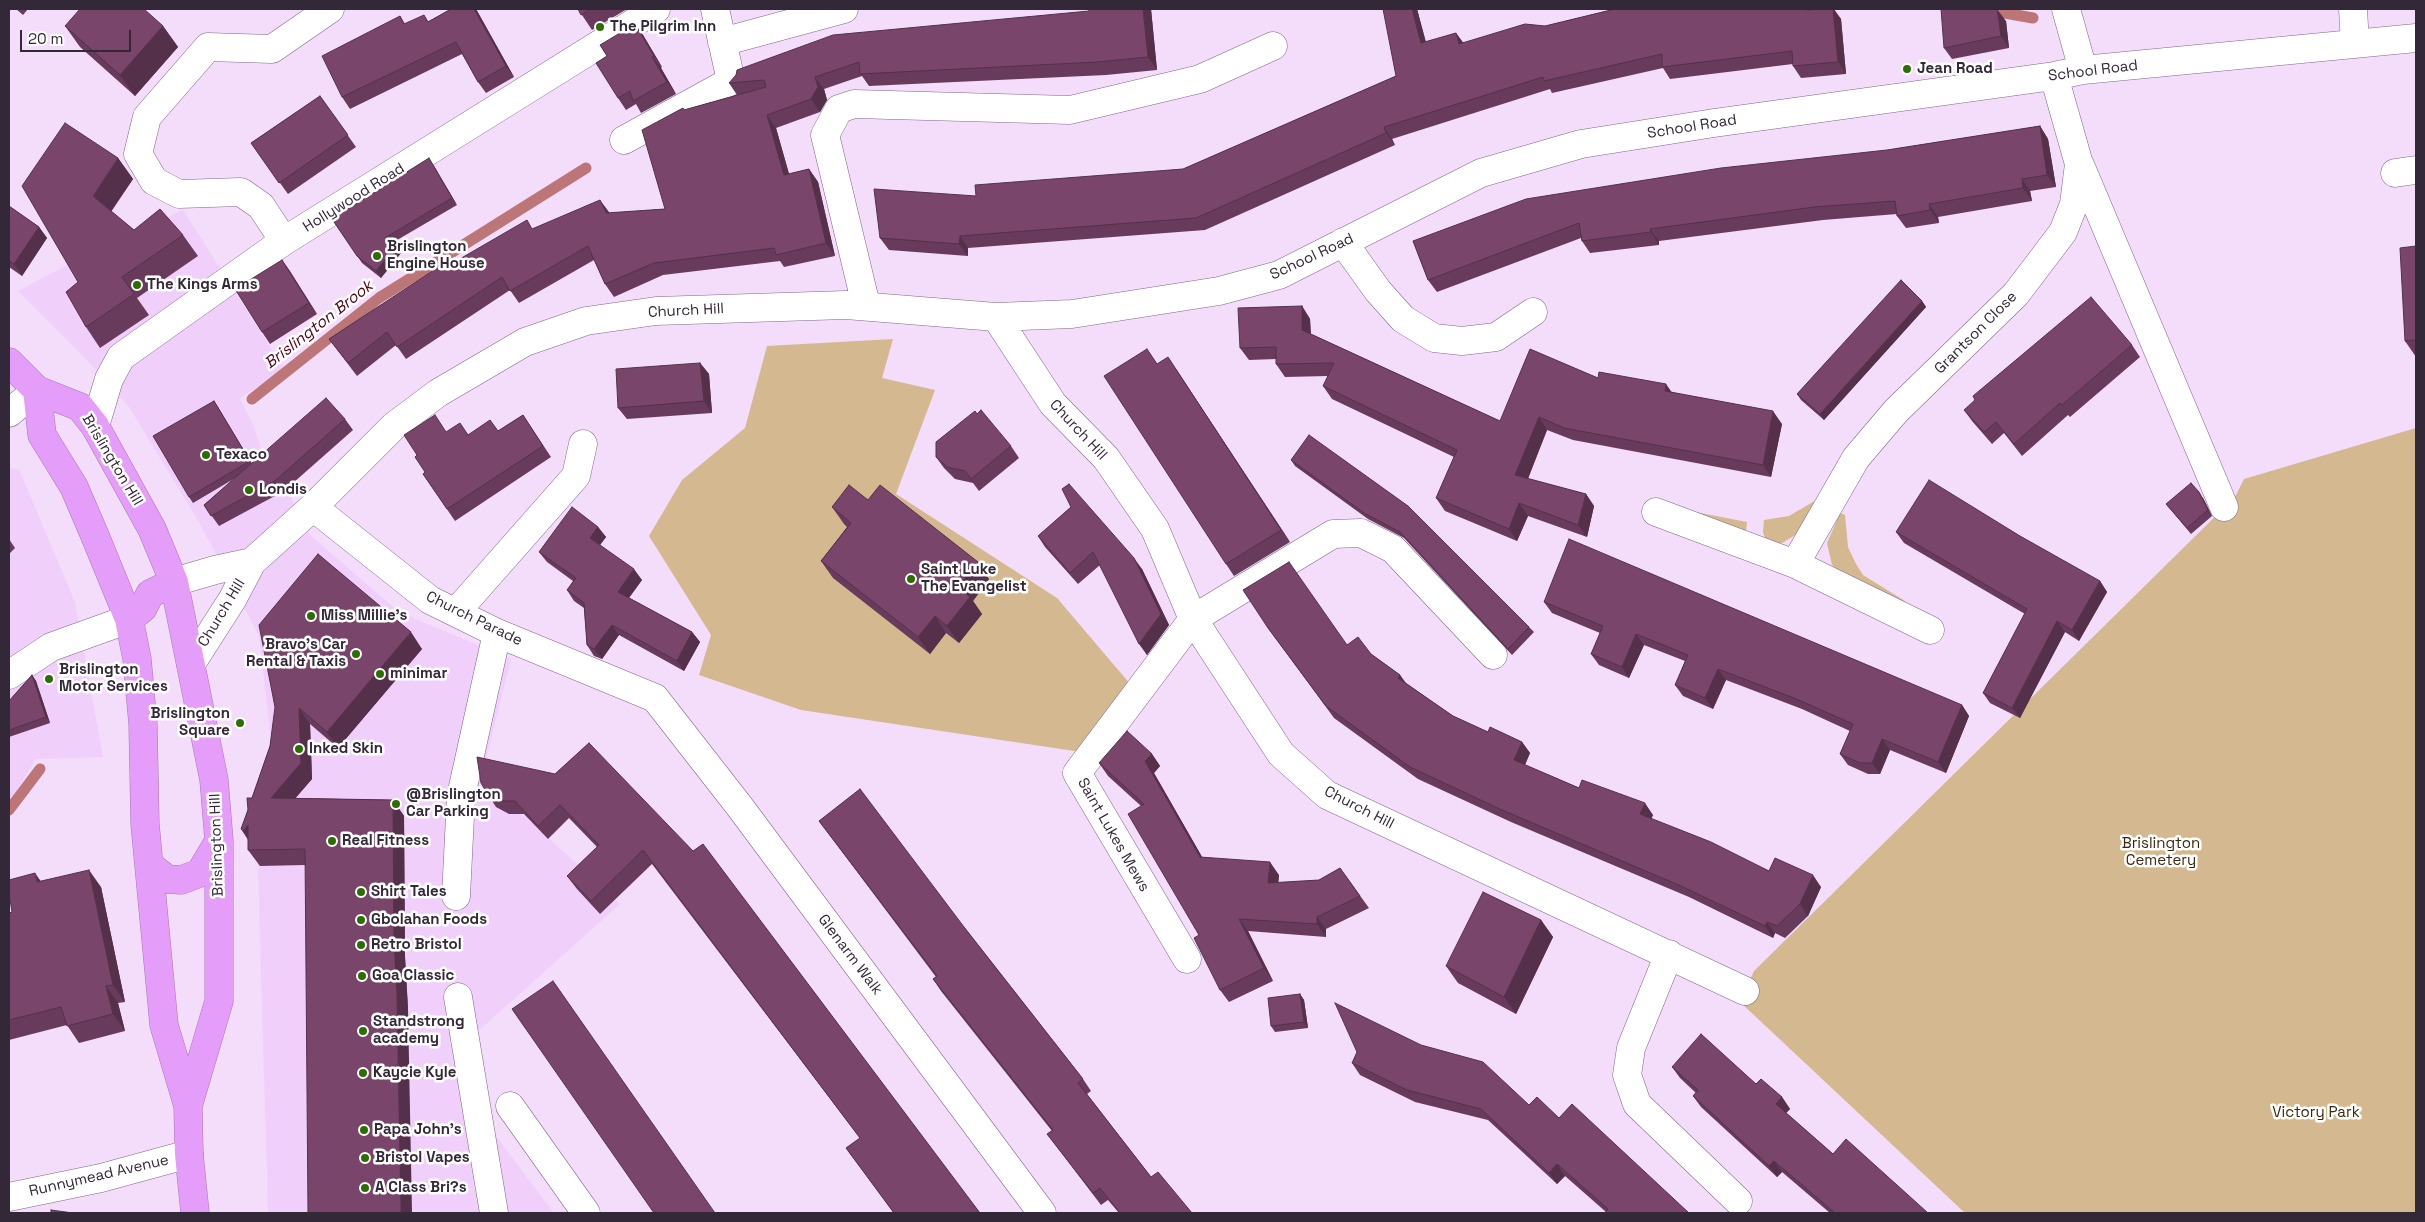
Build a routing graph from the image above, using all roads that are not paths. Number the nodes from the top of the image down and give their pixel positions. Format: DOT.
graph roads {
  1 [pos="330,9"];
  2 [pos="656,9"];
  3 [pos="714,9"];
  4 [pos="844,9"];
  5 [pos="2066,9"];
  6 [pos="2353,9"];
  7 [pos="2416,38"];
  8 [pos="722,42"];
  9 [pos="2355,44"];
  10 [pos="1273,46"];
  11 [pos="2083,70"];
  12 [pos="2054,76"];
  13 [pos="624,140"];
  14 [pos="2079,164"];
  15 [pos="284,241"];
  16 [pos="1343,242"];
  17 [pos="866,305"];
  18 [pos="1532,312"];
  19 [pos="996,317"];
  20 [pos="9,362"];
  21 [pos="36,390"];
  22 [pos="9,413"];
  23 [pos="94,426"];
  24 [pos="583,444"];
  25 [pos="313,507"];
  26 [pos="2224,507"];
  27 [pos="1656,512"];
  28 [pos="252,562"];
  29 [pos="1795,564"];
  30 [pos="174,582"];
  31 [pos="456,612"];
  32 [pos="128,619"];
  33 [pos="1194,619"];
  34 [pos="1930,630"];
  35 [pos="497,633"];
  36 [pos="1493,655"];
  37 [pos="191,664"];
  38 [pos="9,675"];
  39 [pos="655,698"];
  40 [pos="219,841"];
  41 [pos="149,866"];
  42 [pos="456,896"];
  43 [pos="1669,954"];
  44 [pos="1187,959"];
  45 [pos="1745,991"];
  46 [pos="458,997"];
  47 [pos="188,1106"];
  48 [pos="510,1106"];
  49 [pos="189,1154"];
  50 [pos="9,1197"];
  51 [pos="1738,1201"];
  52 [pos="195,1213"];
  53 [pos="494,1213"];
  54 [pos="586,1213"];
  55 [pos="1042,1213"];
  1 -- 15 [label="street"];
  2 -- 15 [label="street, Hollywood Road"];
  3 -- 8 [label="street"];
  4 -- 8 [label="street"];
  5 -- 11 [label="street"];
  6 -- 9 [label="street"];
  7 -- 9 [label="street, School Road"];
  8 -- 13 [label="street"];
  9 -- 11 [label="street, School Road"];
  10 -- 17 [label="street"];
  11 -- 12 [label="street, School Road"];
  12 -- 14 [label="street, Grantson Close"];
  12 -- 16 [label="street, School Road"];
  14 -- 26 [label="street"];
  14 -- 29 [label="street, Grantson Close"];
  15 -- 23 [label="street, Hollywood Road"];
  16 -- 18 [label="street"];
  16 -- 19 [label="street, School Road"];
  17 -- 19 [label="street, Church Hill"];
  17 -- 25 [label="street, Church Hill"];
  19 -- 33 [label="street, Church Hill"];
  20 -- 21 [label="highway"];
  21 -- 22 [label="street"];
  21 -- 23 [label="highway, Brislington Hill"];
  21 -- 32 [label="highway, Brislington Hill"];
  23 -- 30 [label="highway, Brislington Hill"];
  24 -- 31 [label="street"];
  25 -- 28 [label="street, Church Hill"];
  25 -- 31 [label="street, Church Parade"];
  27 -- 29 [label="street"];
  28 -- 30 [label="street, Church Hill"];
  28 -- 37 [label="street, Church Hill"];
  29 -- 34 [label="street"];
  30 -- 32 [label="highway"];
  30 -- 37 [label="highway, Brislington Hill"];
  31 -- 35 [label="street, Church Parade"];
  32 -- 38 [label="street"];
  32 -- 41 [label="highway, Brislington Hill"];
  33 -- 36 [label="street"];
  33 -- 43 [label="street, Church Hill"];
  33 -- 44 [label="street, Saint Lukes Mews"];
  35 -- 39 [label="street, Church Parade"];
  35 -- 42 [label="street"];
  37 -- 40 [label="highway, Brislington Hill"];
  39 -- 55 [label="street, Glenarm Walk"];
  40 -- 41 [label="highway"];
  40 -- 47 [label="highway, Brislington Hill"];
  41 -- 47 [label="highway, Brislington Hill"];
  43 -- 45 [label="street, Church Hill"];
  43 -- 51 [label="street"];
  46 -- 53 [label="street"];
  47 -- 49 [label="highway, Brislington Hill"];
  48 -- 54 [label="street"];
  49 -- 50 [label="street, Runnymead Avenue"];
  49 -- 52 [label="highway, Brislington Hill"];
}
